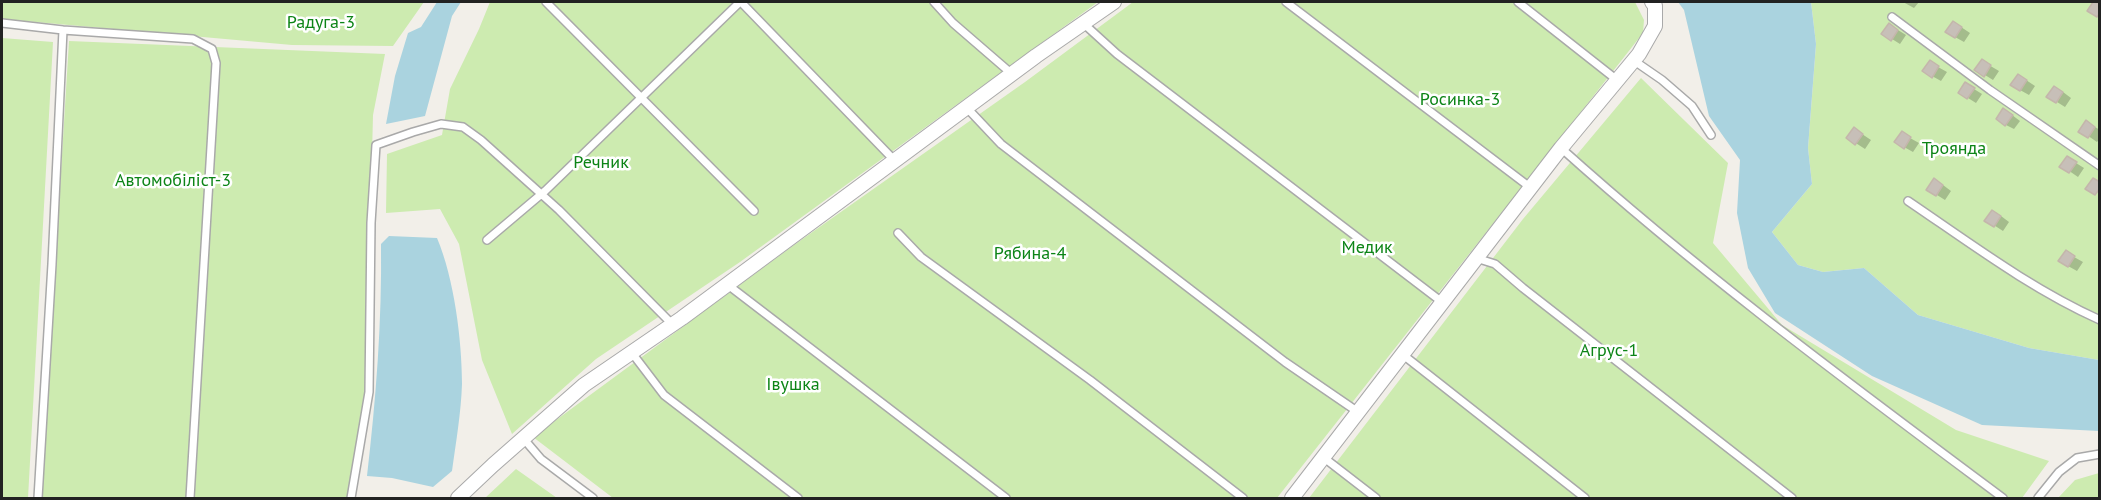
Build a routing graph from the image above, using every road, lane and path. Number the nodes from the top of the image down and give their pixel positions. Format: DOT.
graph roads {
  1 [pos="546,2"];
  2 [pos="740,2"];
  3 [pos="934,2"];
  4 [pos="1114,2"];
  5 [pos="1286,2"];
  6 [pos="1518,2"];
  7 [pos="1652,2"];
  8 [pos="1892,17"];
  9 [pos="2,23"];
  10 [pos="1083,23"];
  11 [pos="63,30"];
  12 [pos="1634,60"];
  13 [pos="1012,74"];
  14 [pos="1617,80"];
  15 [pos="641,97"];
  16 [pos="967,108"];
  17 [pos="1711,135"];
  18 [pos="1562,148"];
  19 [pos="895,161"];
  20 [pos="2100,166"];
  21 [pos="1531,188"];
  22 [pos="541,195"];
  23 [pos="1908,201"];
  24 [pos="754,211"];
  25 [pos="898,233"];
  26 [pos="487,240"];
  27 [pos="1476,258"];
  28 [pos="728,285"];
  29 [pos="1442,302"];
  30 [pos="2100,320"];
  31 [pos="673,325"];
  32 [pos="632,353"];
  33 [pos="1402,354"];
  34 [pos="1358,412"];
  35 [pos="523,438"];
  36 [pos="2100,454"];
  37 [pos="1323,457"];
  38 [pos="38,498"];
  39 [pos="190,498"];
  40 [pos="351,498"];
  41 [pos="458,498"];
  42 [pos="592,498"];
  43 [pos="798,498"];
  44 [pos="1006,498"];
  45 [pos="1243,498"];
  46 [pos="1292,498"];
  47 [pos="1376,498"];
  48 [pos="1586,498"];
  49 [pos="1792,498"];
  50 [pos="2003,498"];
  51 [pos="2038,498"];
  1 -- 15 [label="lane"];
  2 -- 15 [label="lane"];
  2 -- 19 [label="lane"];
  3 -- 13 [label="lane"];
  4 -- 10 [label="street"];
  5 -- 21 [label="lane"];
  6 -- 14 [label="lane"];
  7 -- 12 [label="street"];
  8 -- 20 [label="lane"];
  9 -- 11 [label="lane"];
  10 -- 13 [label="street"];
  10 -- 29 [label="lane"];
  11 -- 38 [label="lane"];
  11 -- 39 [label="lane"];
  12 -- 14 [label="street"];
  12 -- 17 [label="lane"];
  13 -- 16 [label="street"];
  14 -- 18 [label="street"];
  15 -- 22 [label="lane"];
  15 -- 24 [label="lane"];
  16 -- 19 [label="street"];
  16 -- 34 [label="lane"];
  18 -- 21 [label="street"];
  18 -- 50 [label="lane"];
  19 -- 28 [label="street"];
  21 -- 27 [label="street"];
  22 -- 26 [label="lane"];
  22 -- 31 [label="lane"];
  22 -- 40 [label="lane"];
  23 -- 30 [label="lane"];
  25 -- 45 [label="lane"];
  27 -- 29 [label="street"];
  27 -- 49 [label="lane"];
  28 -- 31 [label="street"];
  28 -- 44 [label="lane"];
  29 -- 33 [label="street"];
  31 -- 32 [label="street"];
  32 -- 35 [label="street"];
  32 -- 43 [label="lane"];
  33 -- 34 [label="street"];
  33 -- 48 [label="lane"];
  34 -- 37 [label="street"];
  35 -- 41 [label="street"];
  35 -- 42 [label="lane"];
  36 -- 51 [label="lane"];
  37 -- 46 [label="street"];
  37 -- 47 [label="lane"];
}
